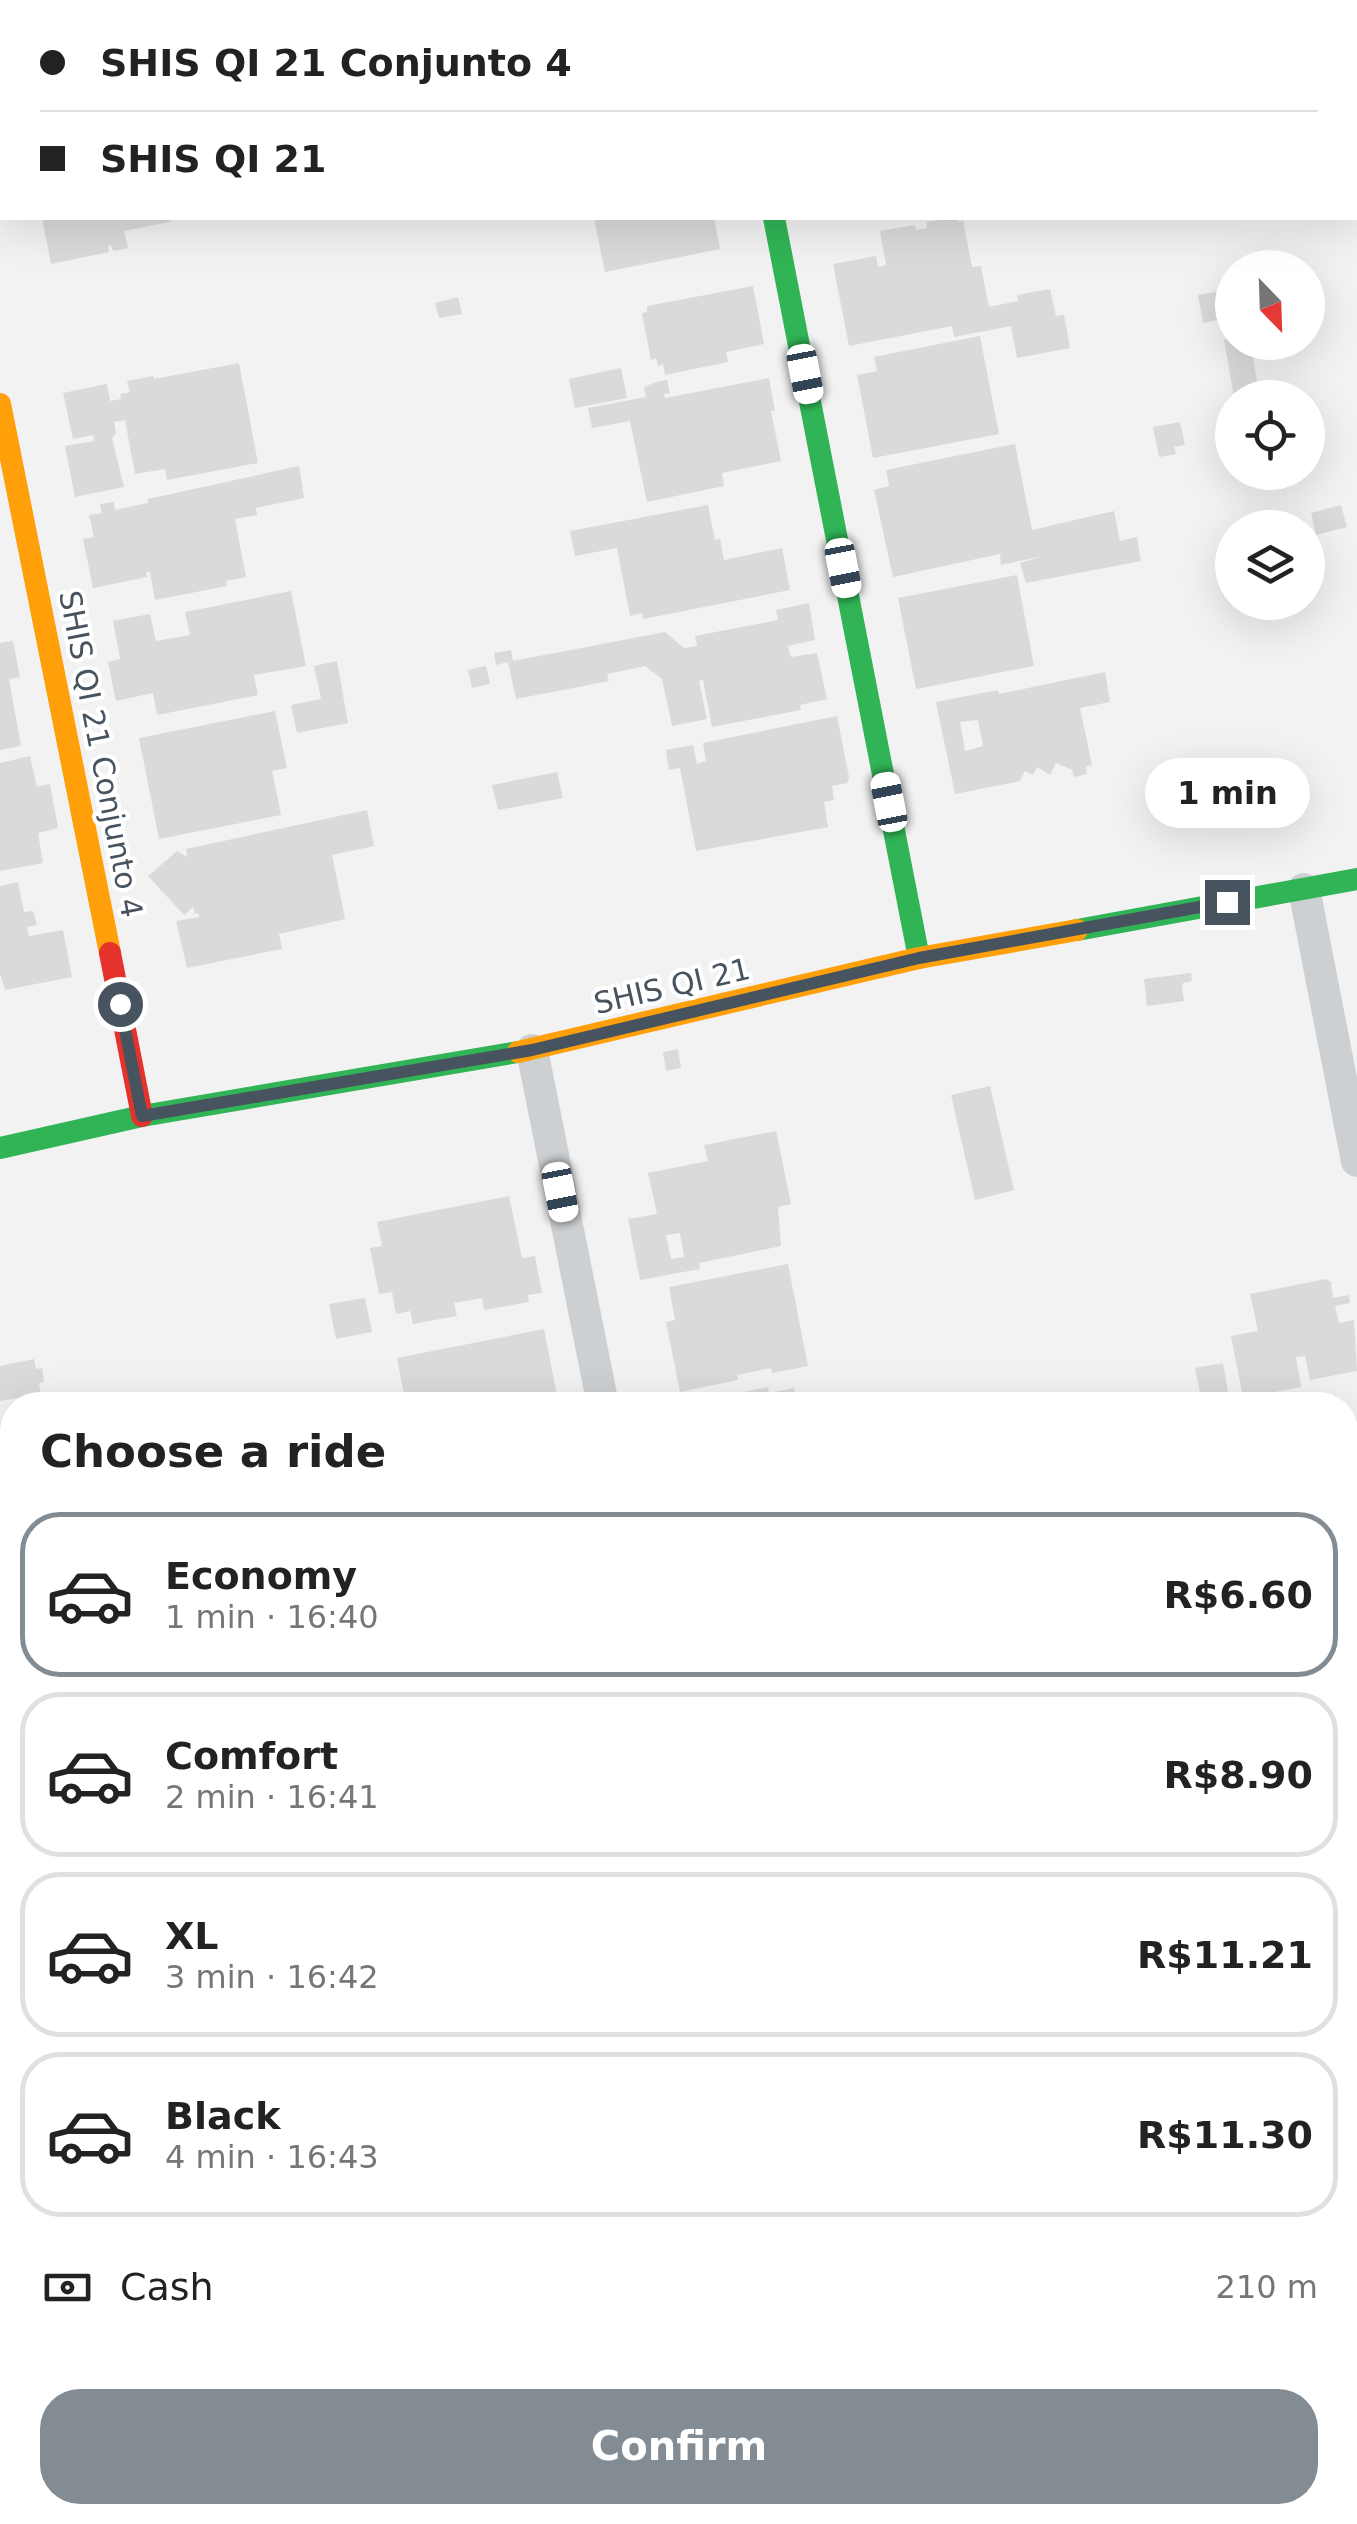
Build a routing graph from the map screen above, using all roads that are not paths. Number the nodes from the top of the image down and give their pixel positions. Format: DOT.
graph roads {
  1 [pos="774,220"];
  2 [pos="0,404"];
  3 [pos="1357,879"];
  4 [pos="1304,888"];
  5 [pos="919,958"];
  6 [pos="532,1050"];
  7 [pos="142,1116"];
  8 [pos="0,1148"];
  9 [pos="1357,1160"];
  10 [pos="600,1392"];
  1 -- 5 [label="street"];
  2 -- 7 [label="street, SHIS QI 21 Conjunto 4"];
  3 -- 4 [label="street, SHIS QI 21"];
  4 -- 5 [label="street, SHIS QI 21"];
  4 -- 9 [label="street"];
  5 -- 6 [label="street, SHIS QI 21"];
  6 -- 7 [label="street, SHIS QI 21"];
  6 -- 10 [label="street"];
  7 -- 8 [label="street, SHIS QI 21"];
}
